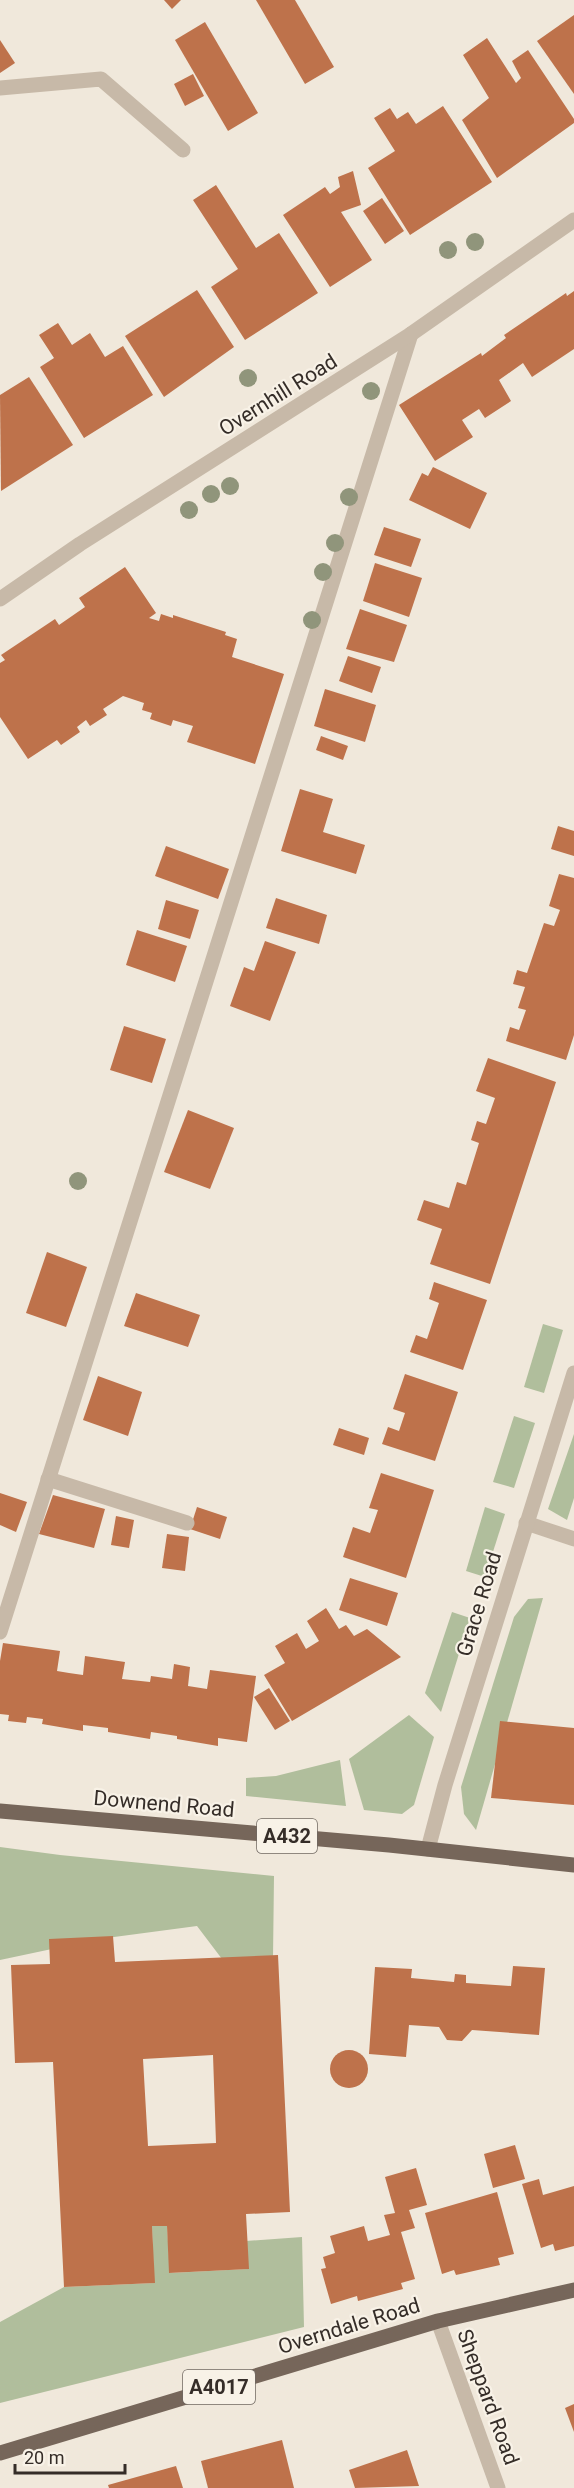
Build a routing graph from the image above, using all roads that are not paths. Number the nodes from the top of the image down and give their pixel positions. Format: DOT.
graph roads {
  1 [pos="0,88"];
  2 [pos="183,150"];
  3 [pos="574,220"];
  4 [pos="411,334"];
  5 [pos="0,599"];
  6 [pos="574,1373"];
  7 [pos="48,1479"];
  8 [pos="187,1523"];
  9 [pos="526,1523"];
  10 [pos="574,1539"];
  11 [pos="0,1632"];
  12 [pos="0,1811"];
  13 [pos="428,1849"];
  14 [pos="574,1865"];
  15 [pos="574,2290"];
  16 [pos="438,2321"];
  17 [pos="0,2453"];
  18 [pos="498,2488"];
  1 -- 2 [label="street"];
  3 -- 4 [label="street, Overnhill Road"];
  4 -- 5 [label="street, Overnhill Road"];
  4 -- 7 [label="street"];
  6 -- 9 [label="street, Grace Road"];
  7 -- 8 [label="street"];
  7 -- 11 [label="street"];
  9 -- 10 [label="street"];
  9 -- 13 [label="street, Grace Road"];
  12 -- 13 [label="main road, Downend Road / A432"];
  13 -- 14 [label="main road, Downend Road / A432"];
  15 -- 16 [label="main road, Overndale Road / A4017"];
  16 -- 17 [label="main road, Overndale Road / A4017"];
  16 -- 18 [label="street, Sheppard Road"];
}
